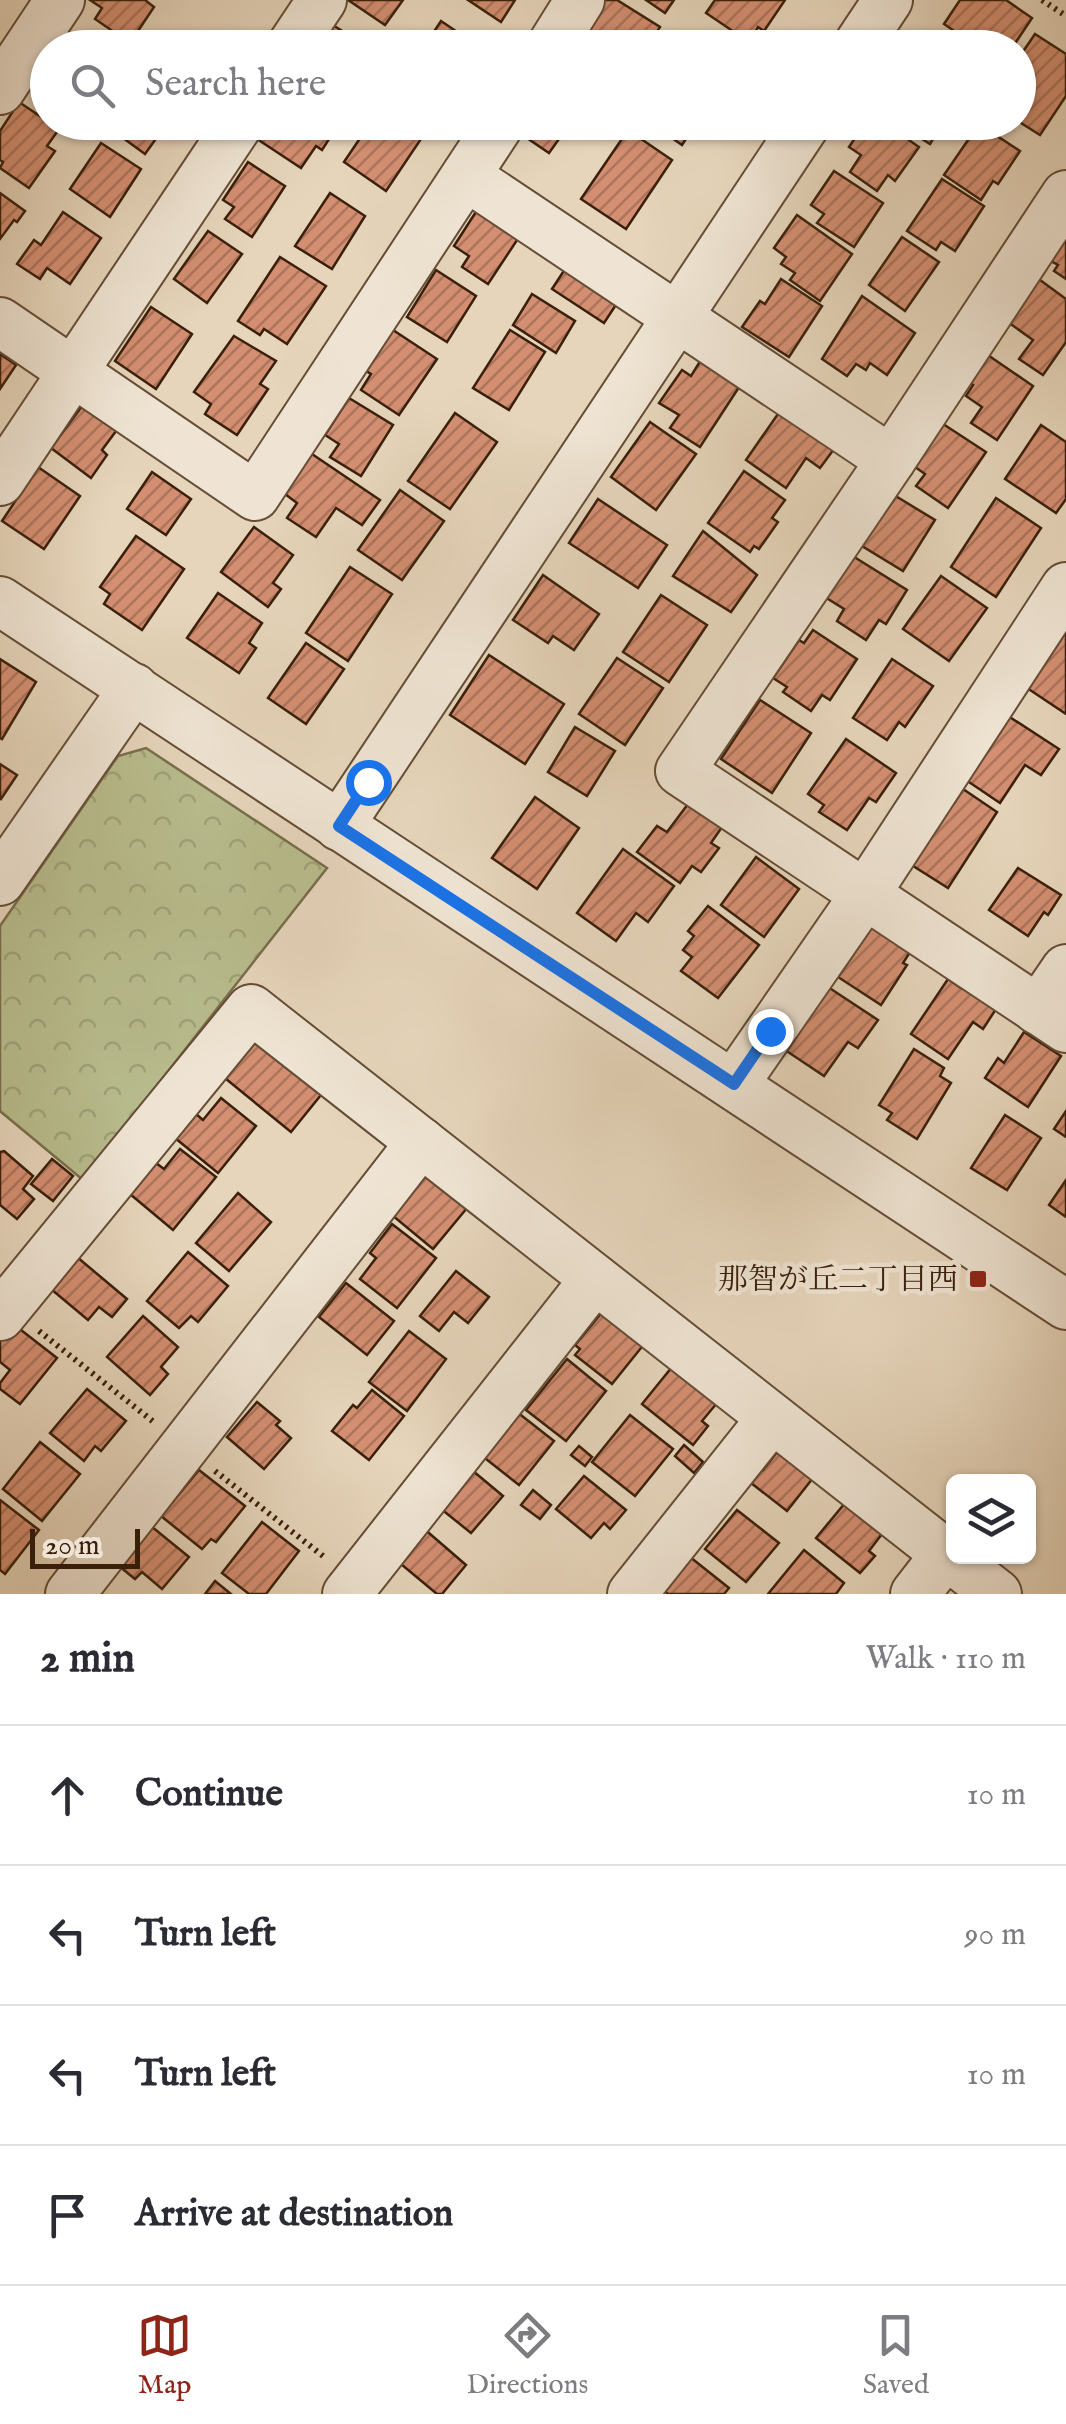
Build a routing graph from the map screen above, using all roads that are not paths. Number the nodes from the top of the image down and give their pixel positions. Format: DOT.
graph roads {
  1 [pos="60,0"];
  2 [pos="322,0"];
  3 [pos="580,0"];
  4 [pos="888,0"];
  5 [pos="40,30"];
  6 [pos="302,30"];
  7 [pos="561,30"];
  8 [pos="868,30"];
  9 [pos="30,45"];
  10 [pos="0,90"];
  11 [pos="228,140"];
  12 [pos="489,140"];
  13 [pos="795,140"];
  14 [pos="466,176"];
  15 [pos="1066,195"];
  16 [pos="679,317"];
  17 [pos="0,322"];
  18 [pos="73,373"];
  19 [pos="892,460"];
  20 [pos="0,482"];
  21 [pos="1066,587"];
  22 [pos="0,601"];
  23 [pos="134,688"];
  24 [pos="339,826"];
  25 [pos="0,881"];
  26 [pos="864,896"];
  27 [pos="1066,969"];
  28 [pos="1052,1019"];
  29 [pos="734,1084"];
  30 [pos="421,1142"];
  31 [pos="595,1279"];
  32 [pos="1066,1304"];
  33 [pos="4,1311"];
  34 [pos="772,1418"];
  35 [pos="946,1554"];
  36 [pos="959,1564"];
  37 [pos="337,1577"];
  38 [pos="70,1594"];
  39 [pos="632,1594"];
  40 [pos="914,1594"];
  41 [pos="997,1594"];
  1 -- 5 [label="street"];
  2 -- 6 [label="street"];
  3 -- 7 [label="street"];
  4 -- 8 [label="street"];
  9 -- 10 [label="street"];
  11 -- 18 [label="street"];
  12 -- 14 [label="street"];
  13 -- 16 [label="street"];
  14 -- 16 [label="street"];
  14 -- 18 [label="street"];
  15 -- 19 [label="street"];
  16 -- 19 [label="street"];
  16 -- 24 [label="street"];
  17 -- 18 [label="street"];
  18 -- 20 [label="street"];
  19 -- 26 [label="street"];
  21 -- 26 [label="street"];
  22 -- 23 [label="street"];
  23 -- 24 [label="street"];
  23 -- 25 [label="street"];
  24 -- 29 [label="street"];
  26 -- 28 [label="street"];
  26 -- 29 [label="street"];
  27 -- 28 [label="street"];
  29 -- 32 [label="street"];
  30 -- 31 [label="street"];
  30 -- 33 [label="street"];
  30 -- 38 [label="street"];
  31 -- 34 [label="street"];
  31 -- 37 [label="street"];
  34 -- 35 [label="street"];
  34 -- 39 [label="street"];
  35 -- 40 [label="street"];
  36 -- 41 [label="street"];
}
